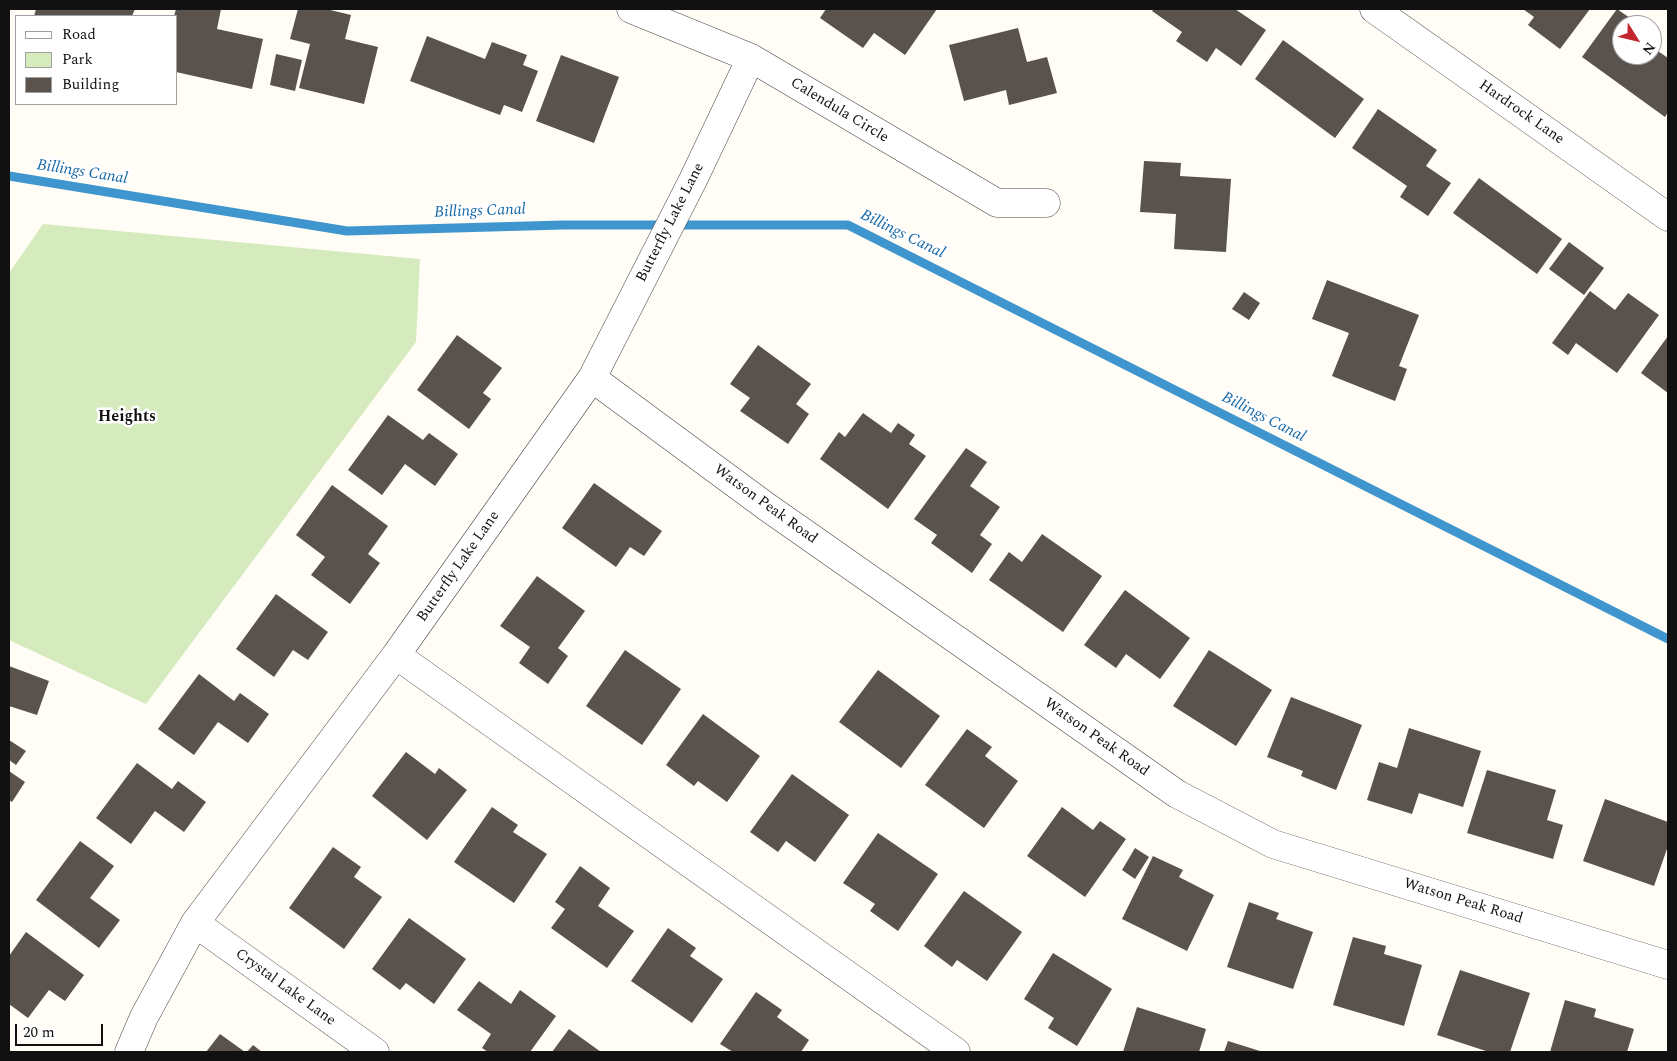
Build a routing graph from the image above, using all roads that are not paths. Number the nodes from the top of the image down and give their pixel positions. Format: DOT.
graph roads {
  1 [pos="631,9"];
  2 [pos="1374,9"];
  3 [pos="752,58"];
  4 [pos="1046,203"];
  5 [pos="1668,217"];
  6 [pos="592,378"];
  7 [pos="396,655"];
  8 [pos="195,923"];
  9 [pos="1668,965"];
  10 [pos="129,1052"];
  11 [pos="375,1052"];
  12 [pos="956,1052"];
  1 -- 3 [label="street, Calendula Circle"];
  2 -- 5 [label="street, Hardrock Lane"];
  3 -- 4 [label="street, Calendula Circle"];
  3 -- 6 [label="street, Butterfly Lake Lane"];
  6 -- 7 [label="street, Butterfly Lake Lane"];
  6 -- 9 [label="street, Watson Peak Road"];
  7 -- 8 [label="street, Butterfly Lake Lane"];
  7 -- 12 [label="street"];
  8 -- 10 [label="street, Butterfly Lake Lane"];
  8 -- 11 [label="street, Crystal Lake Lane"];
}
